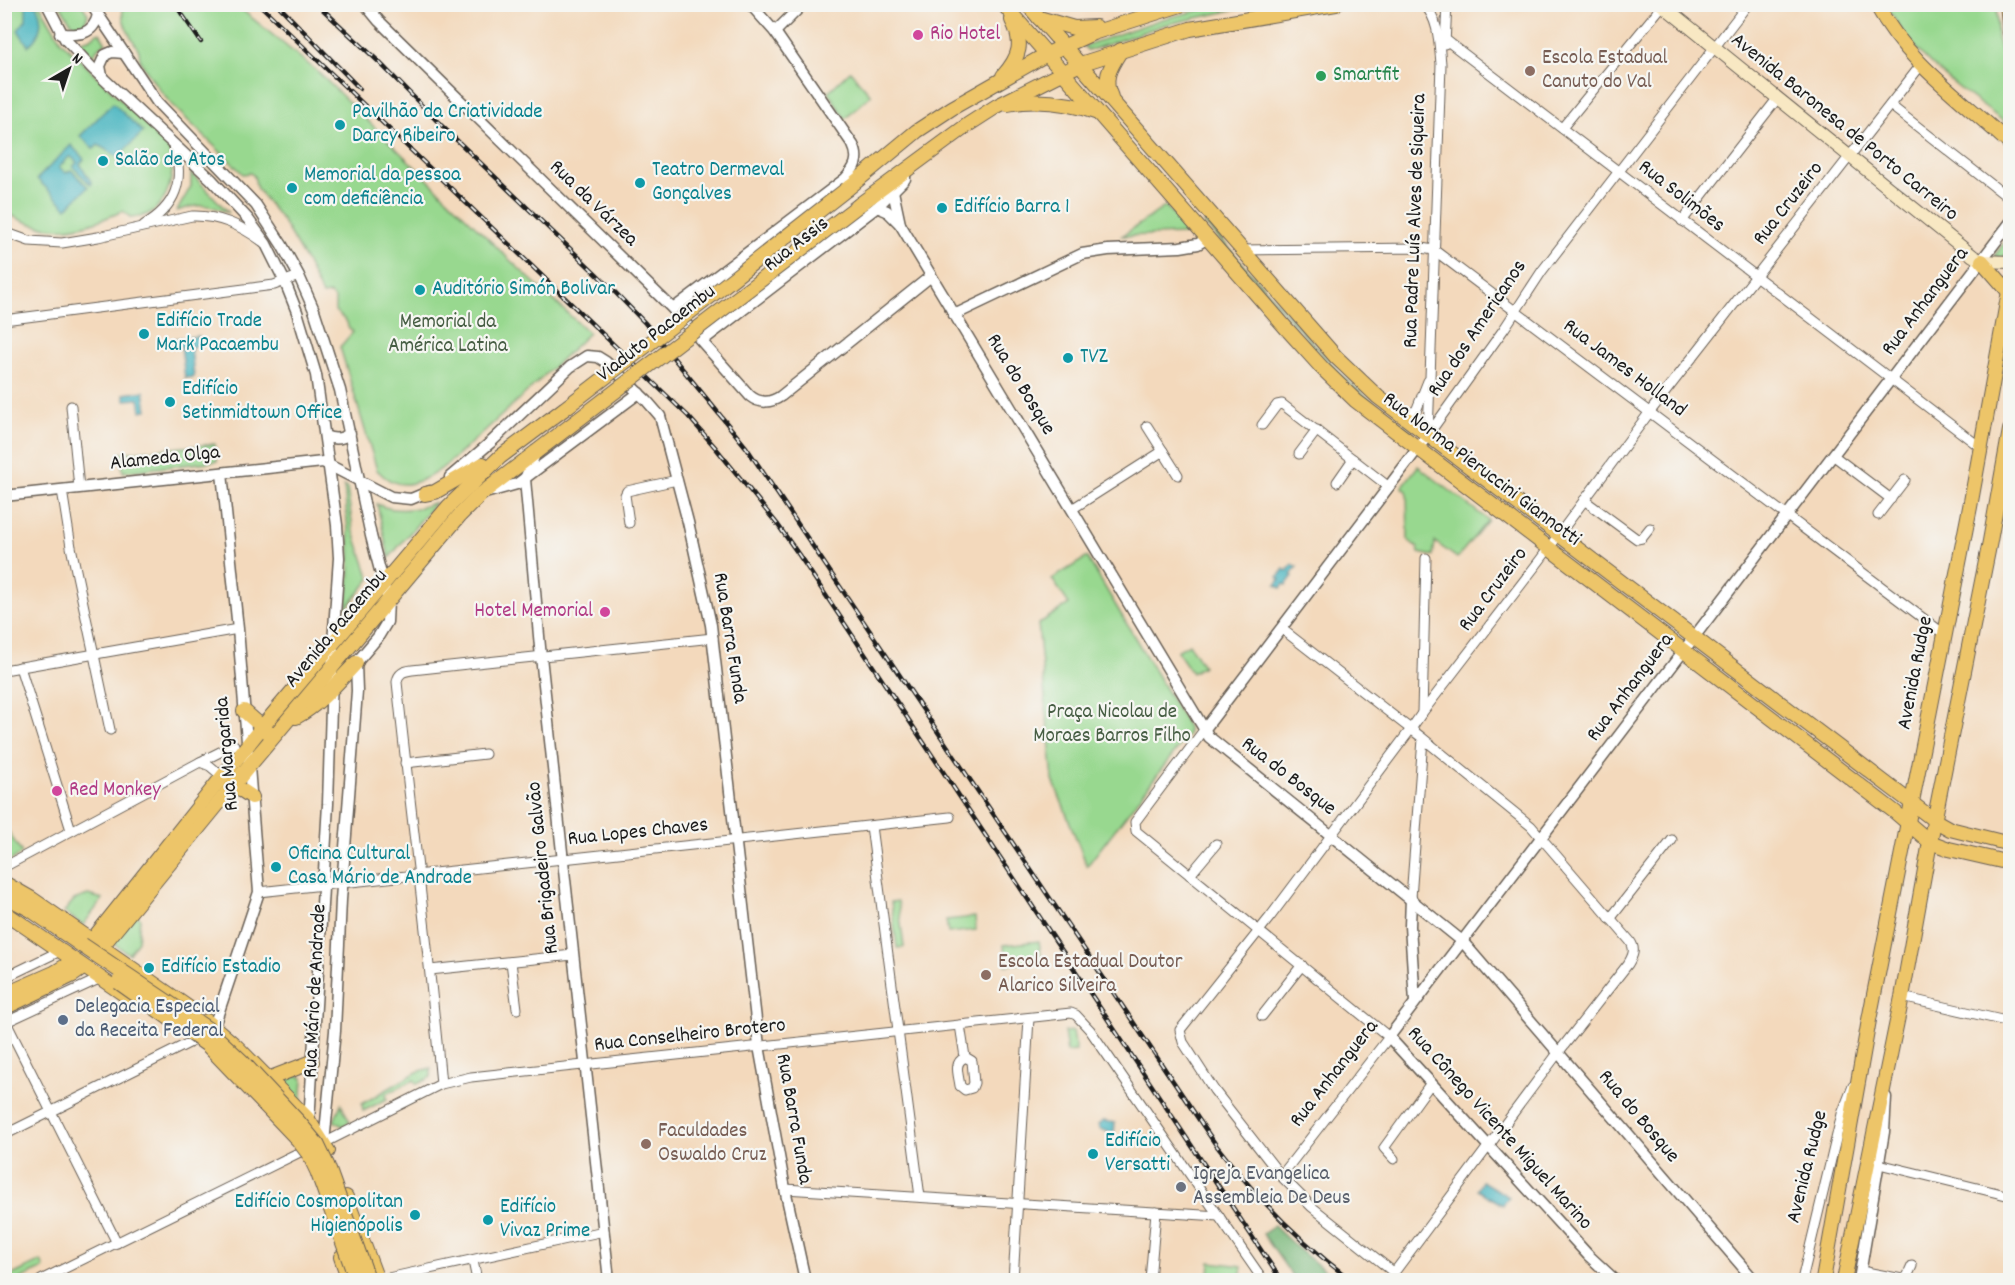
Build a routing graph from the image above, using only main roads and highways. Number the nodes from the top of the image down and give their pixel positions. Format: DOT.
graph roads {
  1 [pos="1027,4"];
  2 [pos="1184,4"];
  3 [pos="1336,4"];
  4 [pos="2007,4"];
  5 [pos="1662,5"];
  6 [pos="1877,5"];
  7 [pos="1006,7"];
  8 [pos="1039,18"];
  9 [pos="1125,22"];
  10 [pos="2010,33"];
  11 [pos="1064,46"];
  12 [pos="1121,50"];
  13 [pos="1047,54"];
  14 [pos="1080,64"];
  15 [pos="1063,71"];
  16 [pos="1000,80"];
  17 [pos="1112,101"];
  18 [pos="997,106"];
  19 [pos="1100,114"];
  20 [pos="2010,144"];
  21 [pos="1982,261"];
  22 [pos="2010,262"];
  23 [pos="2010,289"];
  24 [pos="2010,430"];
  25 [pos="2009,453"];
  26 [pos="500,457"];
  27 [pos="425,494"];
  28 [pos="480,495"];
  29 [pos="356,663"];
  30 [pos="244,711"];
  31 [pos="286,722"];
  32 [pos="262,728"];
  33 [pos="273,737"];
  34 [pos="227,782"];
  35 [pos="252,797"];
  36 [pos="1912,804"];
  37 [pos="1934,820"];
  38 [pos="1909,823"];
  39 [pos="1930,842"];
  40 [pos="2010,844"];
  41 [pos="2010,863"];
  42 [pos="4,883"];
  43 [pos="4,895"];
  44 [pos="4,905"];
  45 [pos="4,912"];
  46 [pos="102,937"];
  47 [pos="4,995"];
  48 [pos="4,1008"];
  49 [pos="312,1062"];
  50 [pos="268,1079"];
  51 [pos="349,1281"];
  52 [pos="357,1281"];
  53 [pos="368,1281"];
  54 [pos="378,1281"];
  55 [pos="1823,1281"];
  56 [pos="1844,1281"];
  1 -- 8 [label="main road, Rua Norma Pieruccini Giannotti"];
  2 -- 9 [label="main road"];
  3 -- 12 [label="main road, Viaduto Pacaembu"];
  4 -- 10 [label="main road"];
  5 -- 21 [label="main road, Avenida Baronesa de Porto Carreiro"];
  6 -- 20 [label="main road"];
  7 -- 13 [label="main road, Rua Norma Pieruccini Giannotti"];
  7 -- 16 [label="main road"];
  8 -- 9 [label="main road"];
  8 -- 11 [label="main road, Rua Norma Pieruccini Giannotti"];
  9 -- 11 [label="main road, Viaduto Pacaembu"];
  11 -- 13 [label="main road, Viaduto Pacaembu"];
  11 -- 14 [label="main road, Rua Norma Pieruccini Giannotti"];
  12 -- 14 [label="main road, Viaduto Pacaembu"];
  12 -- 17 [label="main road"];
  13 -- 15 [label="main road, Rua Norma Pieruccini Giannotti"];
  13 -- 16 [label="main road, Viaduto Pacaembu"];
  14 -- 15 [label="main road, Viaduto Pacaembu"];
  14 -- 17 [label="main road, Rua Norma Pieruccini Giannotti"];
  15 -- 18 [label="main road, Viaduto Pacaembu"];
  15 -- 19 [label="main road, Rua Norma Pieruccini Giannotti"];
  16 -- 26 [label="main road, Viaduto Pacaembu, bridge"];
  17 -- 36 [label="main road, Rua Norma Pieruccini Giannotti"];
  18 -- 19 [label="main road"];
  18 -- 28 [label="main road, Viaduto Pacaembu, bridge"];
  19 -- 38 [label="main road, Rua Norma Pieruccini Giannotti"];
  21 -- 22 [label="main road"];
  21 -- 23 [label="main road"];
  23 -- 36 [label="main road, Avenida Rudge"];
  24 -- 25 [label="main road"];
  25 -- 37 [label="main road"];
  26 -- 27 [label="main road"];
  26 -- 32 [label="main road, Avenida Pacaembu"];
  28 -- 31 [label="main road, Avenida Pacaembu"];
  29 -- 31 [label="main road"];
  30 -- 32 [label="main road"];
  31 -- 33 [label="main road, Avenida Pacaembu"];
  32 -- 33 [label="main road"];
  32 -- 34 [label="main road, Avenida Pacaembu"];
  33 -- 34 [label="main road, Avenida Pacaembu"];
  34 -- 35 [label="main road"];
  34 -- 46 [label="main road, Avenida Pacaembu"];
  36 -- 37 [label="main road, Rua Norma Pieruccini Giannotti"];
  36 -- 38 [label="main road, Avenida Rudge"];
  37 -- 39 [label="main road"];
  37 -- 40 [label="main road, Rua Norma Pieruccini Giannotti"];
  38 -- 39 [label="main road, Rua Norma Pieruccini Giannotti"];
  38 -- 55 [label="main road, Avenida Rudge"];
  39 -- 41 [label="main road"];
  39 -- 56 [label="main road"];
  42 -- 50 [label="main road"];
  43 -- 53 [label="highway, bridge"];
  44 -- 52 [label="highway, bridge"];
  45 -- 51 [label="main road"];
  47 -- 48 [label="main road"];
  49 -- 50 [label="main road"];
  50 -- 54 [label="main road"];
}
